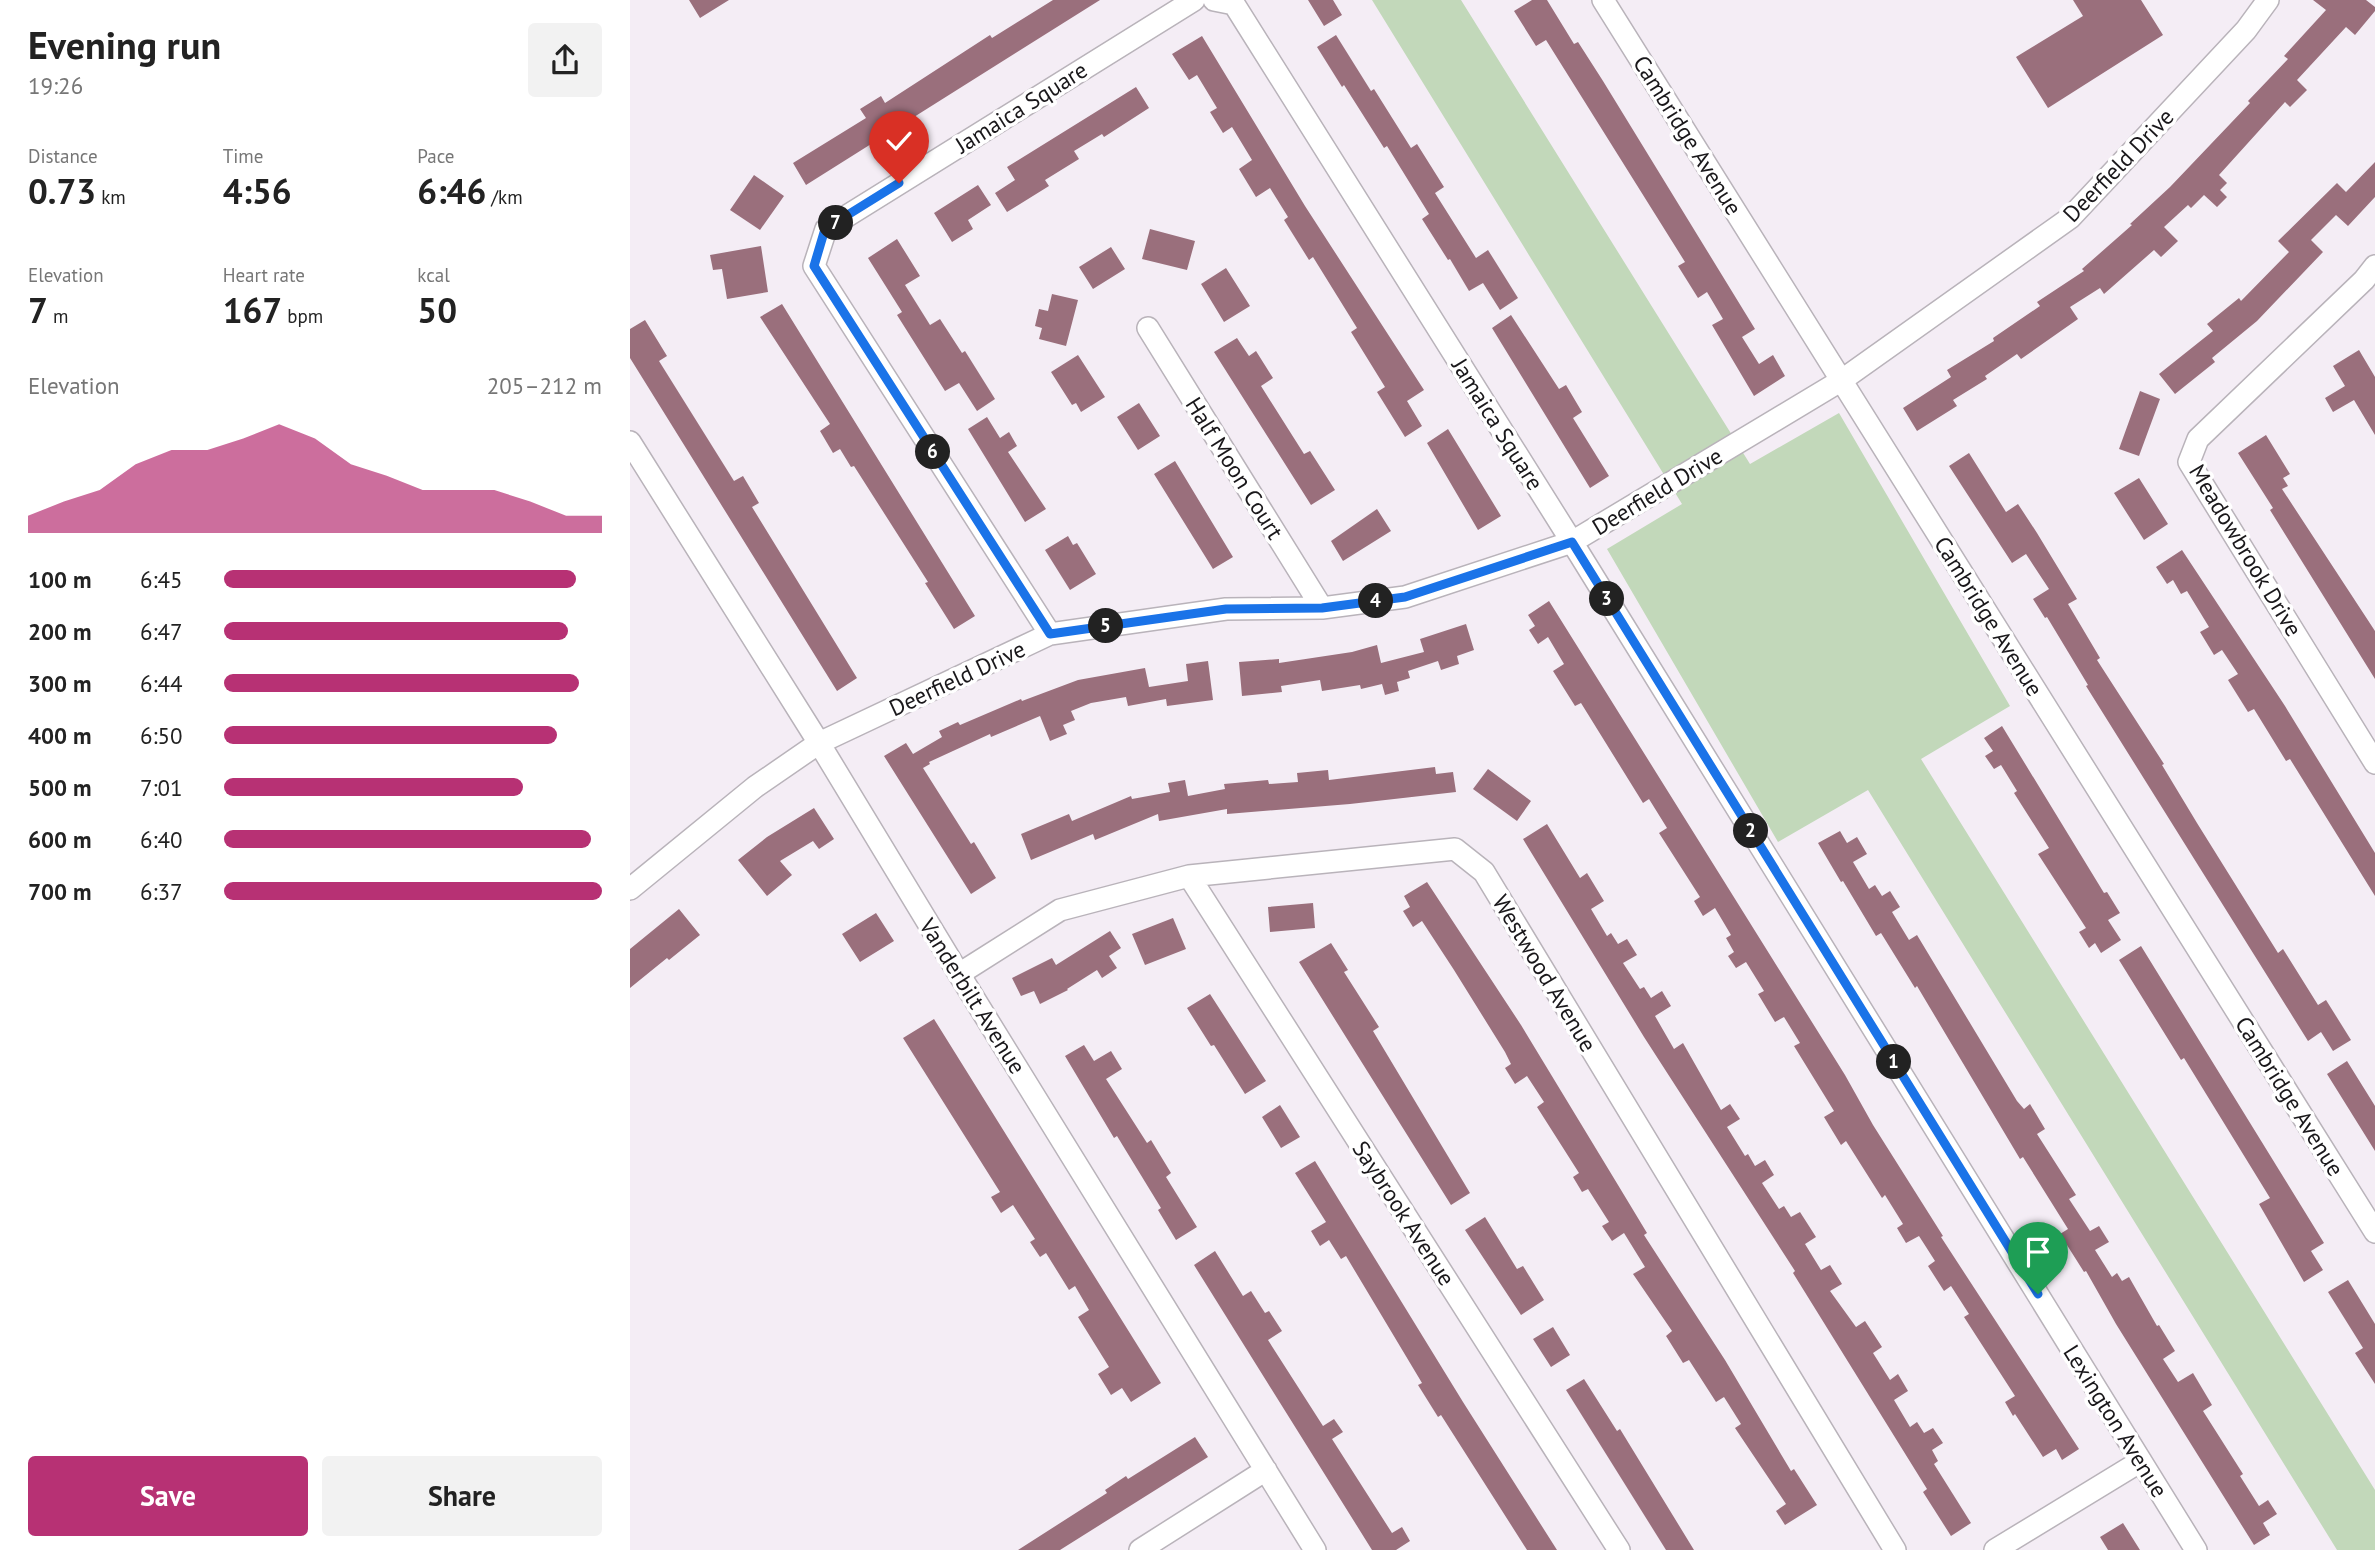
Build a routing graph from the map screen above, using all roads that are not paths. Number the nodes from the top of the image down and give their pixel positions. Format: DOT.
graph roads {
  1 [pos="1194,0"];
  2 [pos="1214,0"];
  3 [pos="1603,0"];
  4 [pos="2268,0"];
  5 [pos="2371,281"];
  6 [pos="1148,328"];
  7 [pos="1842,380"];
  8 [pos="630,442"];
  9 [pos="1572,542"];
  10 [pos="1322,608"];
  11 [pos="1050,634"];
  12 [pos="819,743"];
  13 [pos="2375,763"];
  14 [pos="1189,876"];
  15 [pos="630,889"];
  16 [pos="959,974"];
  17 [pos="2375,1232"];
  18 [pos="2141,1461"];
  19 [pos="1266,1470"];
  20 [pos="1140,1550"];
  21 [pos="1315,1550"];
  22 [pos="1619,1550"];
  23 [pos="1895,1550"];
  24 [pos="1996,1550"];
  25 [pos="2196,1550"];
  1 -- 11 [label="street, Jamaica Square"];
  2 -- 9 [label="street, Jamaica Square"];
  3 -- 7 [label="street, Cambridge Avenue"];
  4 -- 7 [label="street, Deerfield Drive"];
  5 -- 13 [label="street, Meadowbrook Drive"];
  6 -- 10 [label="street, Half Moon Court"];
  7 -- 9 [label="street, Deerfield Drive"];
  7 -- 17 [label="street, Cambridge Avenue"];
  8 -- 12 [label="street, Vanderbilt Avenue"];
  9 -- 10 [label="street, Deerfield Drive"];
  9 -- 18 [label="street, Lexington Avenue"];
  10 -- 11 [label="street, Deerfield Drive"];
  11 -- 12 [label="street, Deerfield Drive"];
  12 -- 15 [label="street, Deerfield Drive"];
  12 -- 16 [label="street, Vanderbilt Avenue"];
  14 -- 16 [label="street, Westwood Avenue"];
  14 -- 22 [label="street, Saybrook Avenue"];
  14 -- 23 [label="street, Westwood Avenue"];
  16 -- 19 [label="street, Vanderbilt Avenue"];
  18 -- 24 [label="street"];
  18 -- 25 [label="street, Lexington Avenue"];
  19 -- 20 [label="street"];
  19 -- 21 [label="street, Vanderbilt Avenue"];
}
